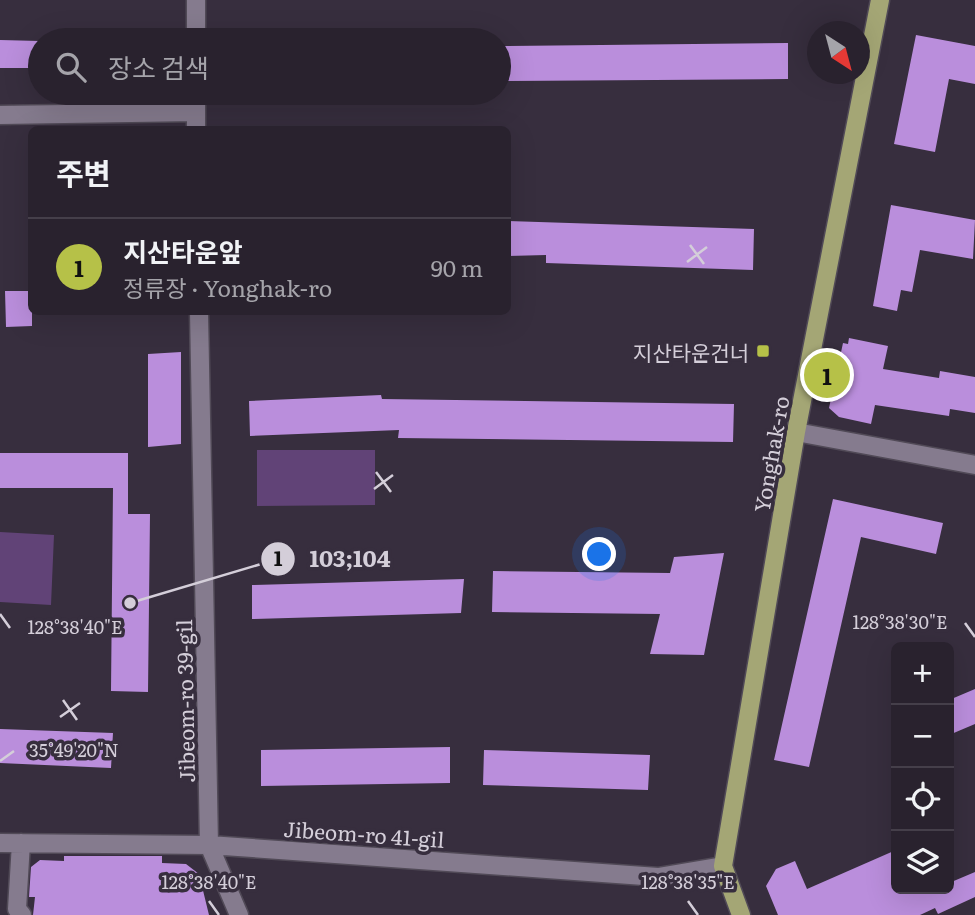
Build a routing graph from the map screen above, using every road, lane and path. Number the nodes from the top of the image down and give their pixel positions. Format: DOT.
graph roads {
  1 [pos="196,0"];
  2 [pos="880,0"];
  3 [pos="196,28"];
  4 [pos="0,115"];
  5 [pos="196,121"];
  6 [pos="200,315"];
  7 [pos="796,432"];
  8 [pos="975,466"];
  9 [pos="0,843"];
  10 [pos="21,843"];
  11 [pos="209,845"];
  12 [pos="723,866"];
  13 [pos="22,915"];
  14 [pos="239,915"];
  15 [pos="741,915"];
  1 -- 3 [label="street"];
  2 -- 7 [label="main road, Yonghak-ro"];
  4 -- 5 [label="street"];
  6 -- 11 [label="street, Jibeom-ro 39-gil"];
  7 -- 8 [label="street"];
  7 -- 12 [label="main road, Yonghak-ro"];
  9 -- 10 [label="street, Jibeom-ro 41-gil"];
  10 -- 11 [label="street, Jibeom-ro 41-gil"];
  10 -- 13 [label="street"];
  11 -- 12 [label="street, Jibeom-ro 41-gil"];
  11 -- 14 [label="street, Jibeom-ro 39-gil"];
  12 -- 15 [label="main road, Yonghak-ro"];
}
